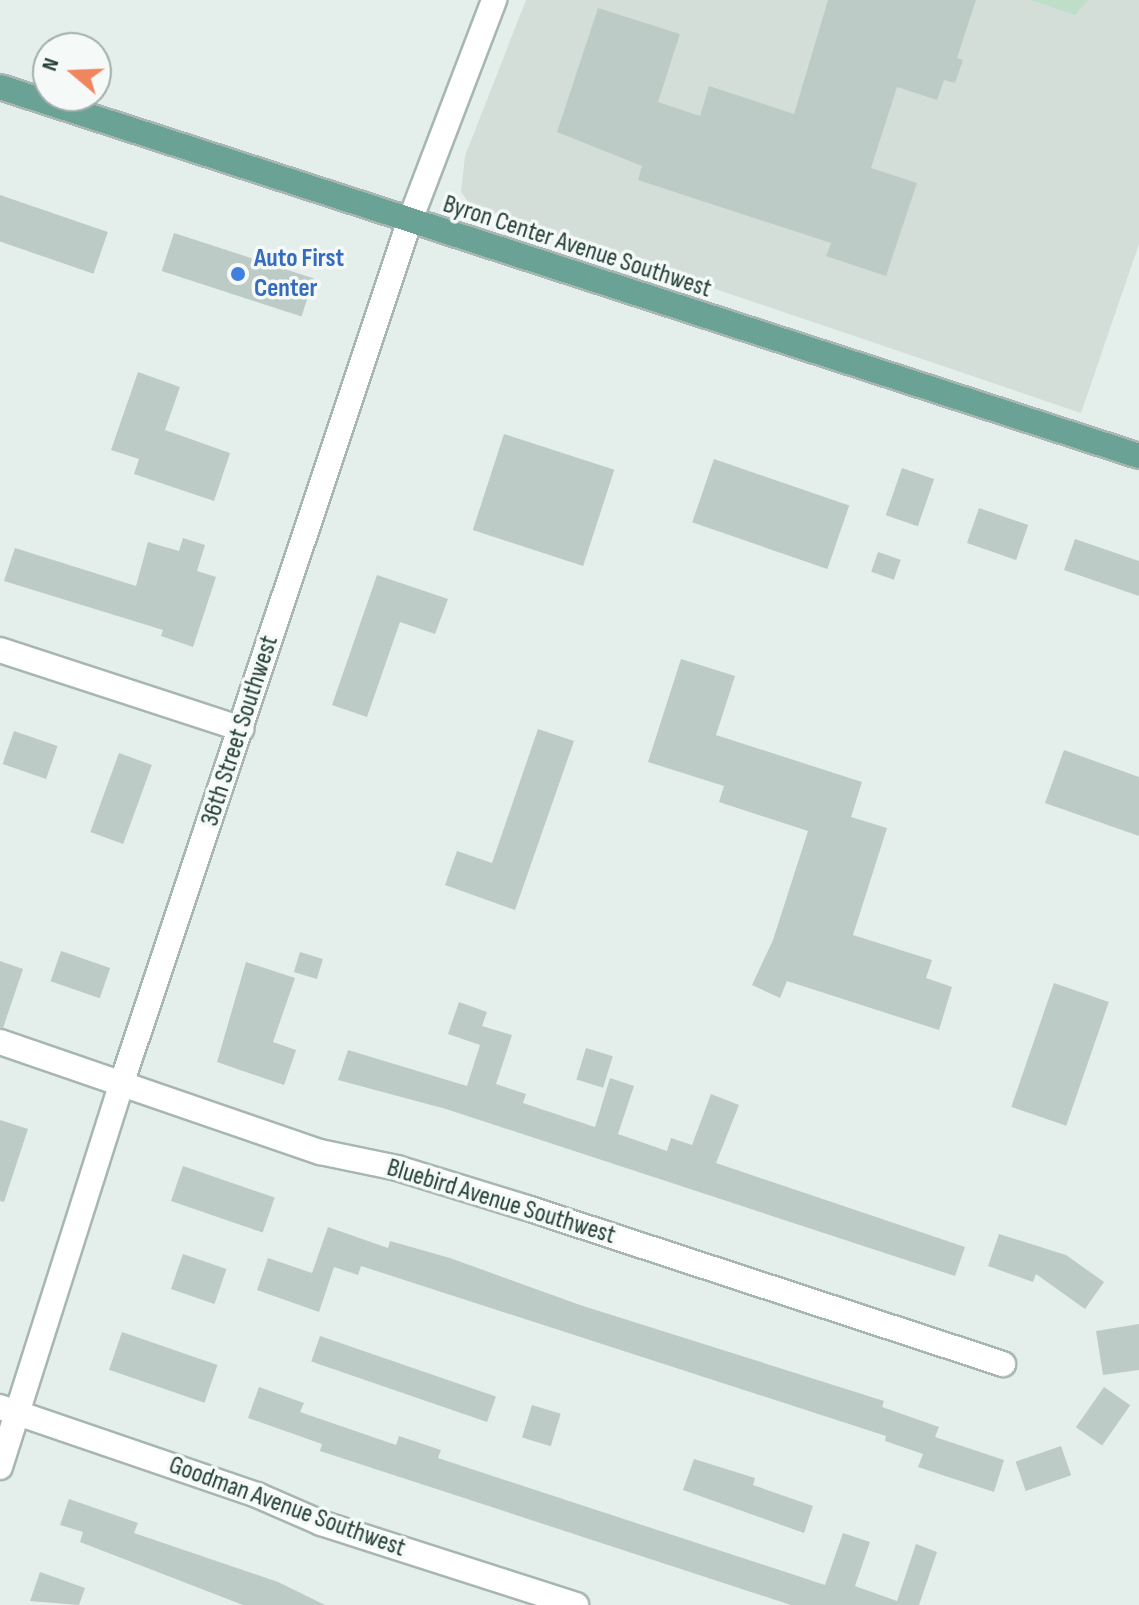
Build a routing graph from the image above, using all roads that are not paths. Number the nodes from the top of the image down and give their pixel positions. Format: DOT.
graph roads {
  1 [pos="494,0"];
  2 [pos="0,87"];
  3 [pos="409,223"];
  4 [pos="1139,456"];
  5 [pos="0,650"];
  6 [pos="241,729"];
  7 [pos="0,1042"];
  8 [pos="122,1082"];
  9 [pos="1003,1364"];
  10 [pos="9,1410"];
  11 [pos="0,1467"];
  12 [pos="576,1605"];
  1 -- 3 [label="street, 36th Street Southwest"];
  2 -- 3 [label="main road, Byron Center Avenue Southwest"];
  3 -- 4 [label="main road, Byron Center Avenue Southwest"];
  3 -- 6 [label="street, 36th Street Southwest"];
  5 -- 6 [label="street"];
  6 -- 8 [label="street, 36th Street Southwest"];
  7 -- 8 [label="street, Bluebird Avenue Southwest"];
  8 -- 9 [label="street, Bluebird Avenue Southwest"];
  8 -- 10 [label="street, 36th Street Southwest"];
  10 -- 11 [label="street, 36th Street Southwest"];
  10 -- 12 [label="street, Goodman Avenue Southwest"];
}
